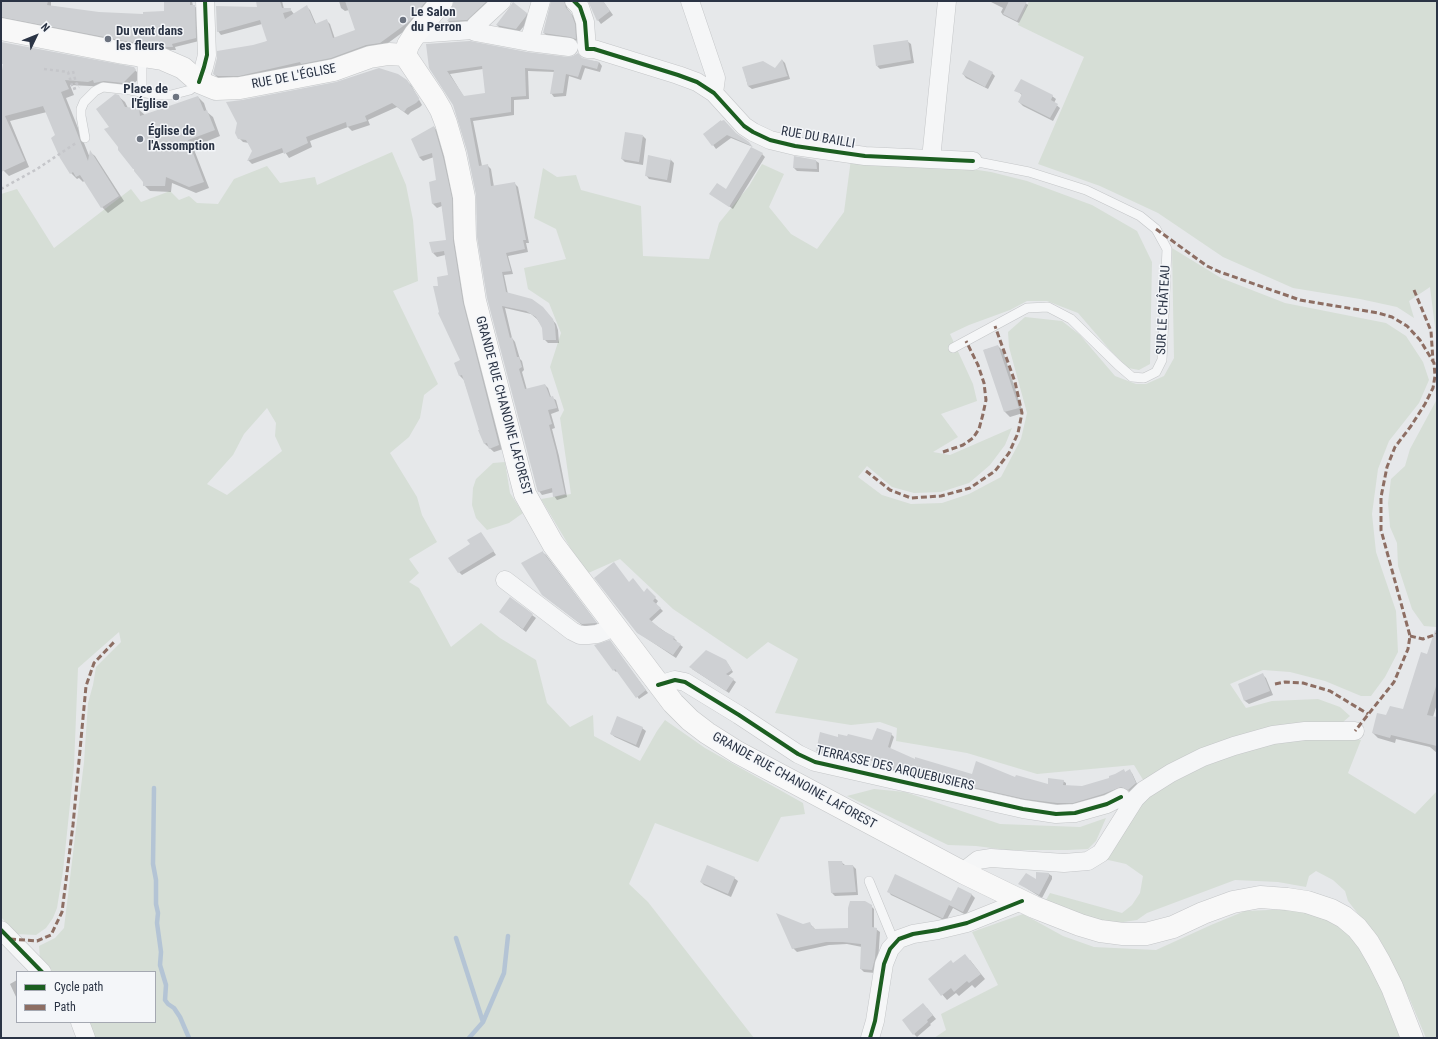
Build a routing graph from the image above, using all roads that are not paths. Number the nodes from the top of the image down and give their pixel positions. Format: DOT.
graph roads {
  1 [pos="204,1"];
  2 [pos="442,1"];
  3 [pos="502,1"];
  4 [pos="542,1"];
  5 [pos="574,1"];
  6 [pos="690,1"];
  7 [pos="947,1"];
  8 [pos="1,29"];
  9 [pos="473,30"];
  10 [pos="414,34"];
  11 [pos="529,42"];
  12 [pos="569,47"];
  13 [pos="133,55"];
  14 [pos="405,55"];
  15 [pos="207,86"];
  16 [pos="142,92"];
  17 [pos="714,92"];
  18 [pos="85,138"];
  19 [pos="931,159"];
  20 [pos="973,161"];
  21 [pos="953,348"];
  22 [pos="505,580"];
  23 [pos="613,625"];
  24 [pos="658,685"];
  25 [pos="1354,731"];
  26 [pos="1121,798"];
  27 [pos="964,873"];
  28 [pos="869,881"];
  29 [pos="1022,901"];
  30 [pos="1,930"];
  31 [pos="895,944"];
  32 [pos="41,971"];
  33 [pos="80,1023"];
  34 [pos="86,1038"];
  35 [pos="870,1038"];
  36 [pos="1412,1038"];
  1 -- 15 [label="street"];
  2 -- 10 [label="main road"];
  3 -- 9 [label="street"];
  4 -- 11 [label="street"];
  5 -- 17 [label="street, RUE DU BAILLI"];
  6 -- 17 [label="street"];
  7 -- 19 [label="street"];
  8 -- 13 [label="main road"];
  9 -- 10 [label="street"];
  9 -- 11 [label="street"];
  10 -- 14 [label="main road"];
  11 -- 12 [label="street"];
  13 -- 15 [label="main road"];
  13 -- 16 [label="lane"];
  14 -- 15 [label="main road, RUE DE L'ÉGLISE"];
  14 -- 23 [label="main road, GRANDE RUE CHANOINE LAFOREST"];
  15 -- 16 [label="lane"];
  16 -- 18 [label="lane"];
  17 -- 19 [label="street, RUE DU BAILLI"];
  19 -- 20 [label="street, RUE DU BAILLI"];
  20 -- 21 [label="lane, SUR LE CHÂTEAU"];
  22 -- 23 [label="street"];
  23 -- 24 [label="main road, GRANDE RUE CHANOINE LAFOREST"];
  24 -- 26 [label="street, TERRASSE DES ARQUEBUSIERS"];
  24 -- 27 [label="main road, GRANDE RUE CHANOINE LAFOREST"];
  25 -- 27 [label="street"];
  27 -- 29 [label="main road, GRANDE RUE CHANOINE LAFOREST"];
  28 -- 31 [label="lane"];
  29 -- 31 [label="street"];
  29 -- 36 [label="main road, GRANDE RUE CHANOINE LAFOREST"];
  30 -- 32 [label="street"];
  31 -- 35 [label="street"];
  33 -- 34 [label="street"];
}
